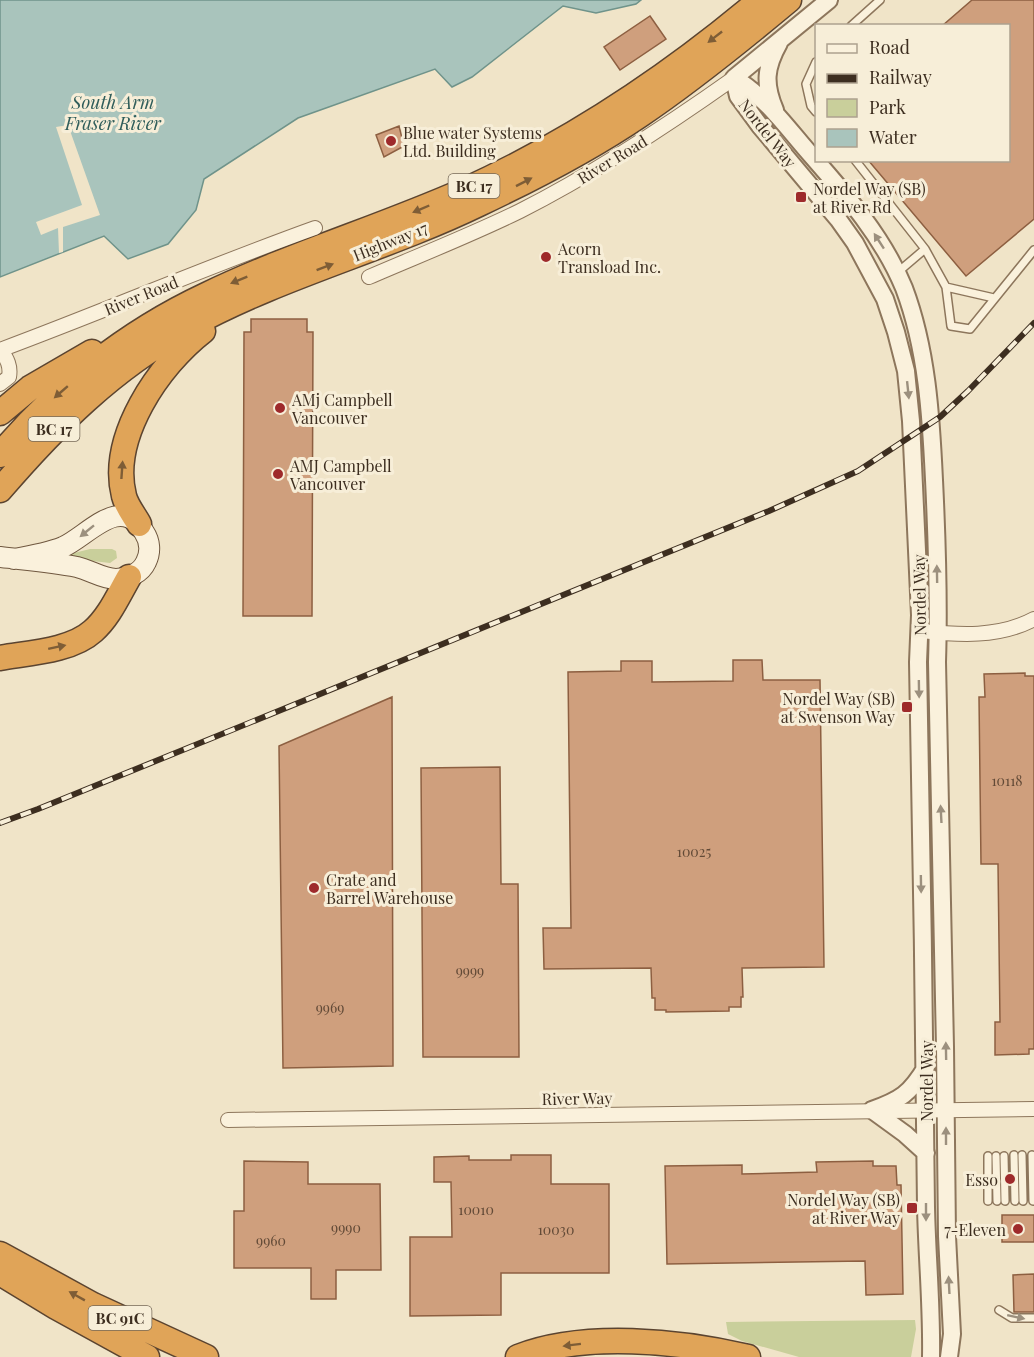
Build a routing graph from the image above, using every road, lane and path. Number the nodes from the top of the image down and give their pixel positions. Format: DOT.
graph roads {
  1 [pos="760,0"];
  2 [pos="789,0"];
  3 [pos="830,0"];
  4 [pos="880,0"];
  5 [pos="853,24"];
  6 [pos="783,37"];
  7 [pos="815,64"];
  8 [pos="734,78"];
  9 [pos="815,111"];
  10 [pos="780,120"];
  11 [pos="815,160"];
  12 [pos="817,162"];
  13 [pos="857,162"];
  14 [pos="315,228"];
  15 [pos="925,249"];
  16 [pos="1034,250"];
  17 [pos="869,267"];
  18 [pos="897,273"];
  19 [pos="369,277"];
  20 [pos="946,287"];
  21 [pos="252,297"];
  22 [pos="994,298"];
  23 [pos="159,320"];
  24 [pos="1,350"];
  25 [pos="923,361"];
  26 [pos="0,384"];
  27 [pos="0,413"];
  28 [pos="0,455"];
  29 [pos="0,490"];
  30 [pos="139,524"];
  31 [pos="7,558"];
  32 [pos="129,577"];
  33 [pos="1034,619"];
  34 [pos="921,631"];
  35 [pos="938,633"];
  36 [pos="0,658"];
  37 [pos="926,1066"];
  38 [pos="946,1109"];
  39 [pos="1034,1109"];
  40 [pos="872,1110"];
  41 [pos="926,1110"];
  42 [pos="228,1120"];
  43 [pos="926,1153"];
  44 [pos="1014,1155"];
  45 [pos="1022,1155"];
  46 [pos="1032,1155"];
  47 [pos="988,1156"];
  48 [pos="1000,1156"];
  49 [pos="988,1201"];
  50 [pos="1001,1201"];
  51 [pos="1015,1201"];
  52 [pos="1023,1201"];
  53 [pos="1033,1201"];
  54 [pos="0,1244"];
  55 [pos="0,1254"];
  56 [pos="0,1273"];
  57 [pos="37,1274"];
  58 [pos="999,1310"];
  59 [pos="1034,1318"];
  60 [pos="952,1334"];
  61 [pos="147,1357"];
  62 [pos="206,1357"];
  63 [pos="518,1357"];
  64 [pos="593,1357"];
  65 [pos="629,1357"];
  66 [pos="748,1357"];
  67 [pos="931,1357"];
  68 [pos="950,1357"];
  69 [pos="954,1357"];
  1 -- 23 [label="highway, Highway 17 / BC 17, one-way"];
  21 -- 2 [label="highway, Highway 17 / BC 17, one-way"];
  3 -- 6 [label="street, River Road"];
  4 -- 5 [label="lane"];
  6 -- 8 [label="street, River Road"];
  6 -- 10 [label="street"];
  7 -- 9 [label="lane"];
  8 -- 10 [label="street, Nordel Way"];
  8 -- 17 [label="street, Nordel Way"];
  8 -- 19 [label="street, River Road"];
  11 -- 10 [label="street, Nordel Way, one-way"];
  18 -- 12 [label="street, Nordel Way, one-way"];
  13 -- 15 [label="lane"];
  14 -- 24 [label="street, River Road"];
  15 -- 18 [label="lane"];
  15 -- 20 [label="lane"];
  16 -- 22 [label="lane"];
  17 -- 25 [label="street"];
  17 -- 34 [label="street, Nordel Way, one-way"];
  18 -- 25 [label="street, Nordel Way"];
  20 -- 22 [label="lane"];
  20 -- 22 [label="lane"];
  21 -- 29 [label="highway, Highway 17 / BC 17"];
  30 -- 21 [label="highway, BC 17, one-way"];
  23 -- 27 [label="highway"];
  23 -- 28 [label="highway, Highway 17 / BC 17, one-way"];
  24 -- 26 [label="street"];
  35 -- 25 [label="street, Nordel Way, one-way"];
  30 -- 31 [label="main road, one-way"];
  30 -- 32 [label="main road"];
  31 -- 32 [label="main road"];
  36 -- 32 [label="highway, one-way"];
  33 -- 35 [label="street"];
  34 -- 35 [label="street"];
  34 -- 37 [label="street, Nordel Way, one-way"];
  38 -- 35 [label="street, Nordel Way, one-way"];
  37 -- 40 [label="street"];
  37 -- 41 [label="street, Nordel Way"];
  38 -- 39 [label="street, River Way"];
  38 -- 41 [label="street, River Way"];
  60 -- 38 [label="street, Nordel Way, one-way"];
  40 -- 41 [label="street, River Way"];
  40 -- 42 [label="street, River Way"];
  40 -- 43 [label="street"];
  41 -- 43 [label="street, Nordel Way"];
  43 -- 67 [label="street, Nordel Way, one-way"];
  44 -- 51 [label="lane"];
  45 -- 52 [label="lane"];
  46 -- 53 [label="lane"];
  47 -- 49 [label="lane"];
  48 -- 50 [label="lane"];
  54 -- 57 [label="highway"];
  55 -- 57 [label="highway"];
  56 -- 61 [label="highway, BC 91C"];
  62 -- 57 [label="highway, BC 91C, one-way"];
  58 -- 59 [label="lane, one-way"];
  60 -- 68 [label="street, Nordel Way"];
  60 -- 69 [label="street"];
  66 -- 63 [label="highway, one-way"];
  64 -- 65 [label="highway"];
}
